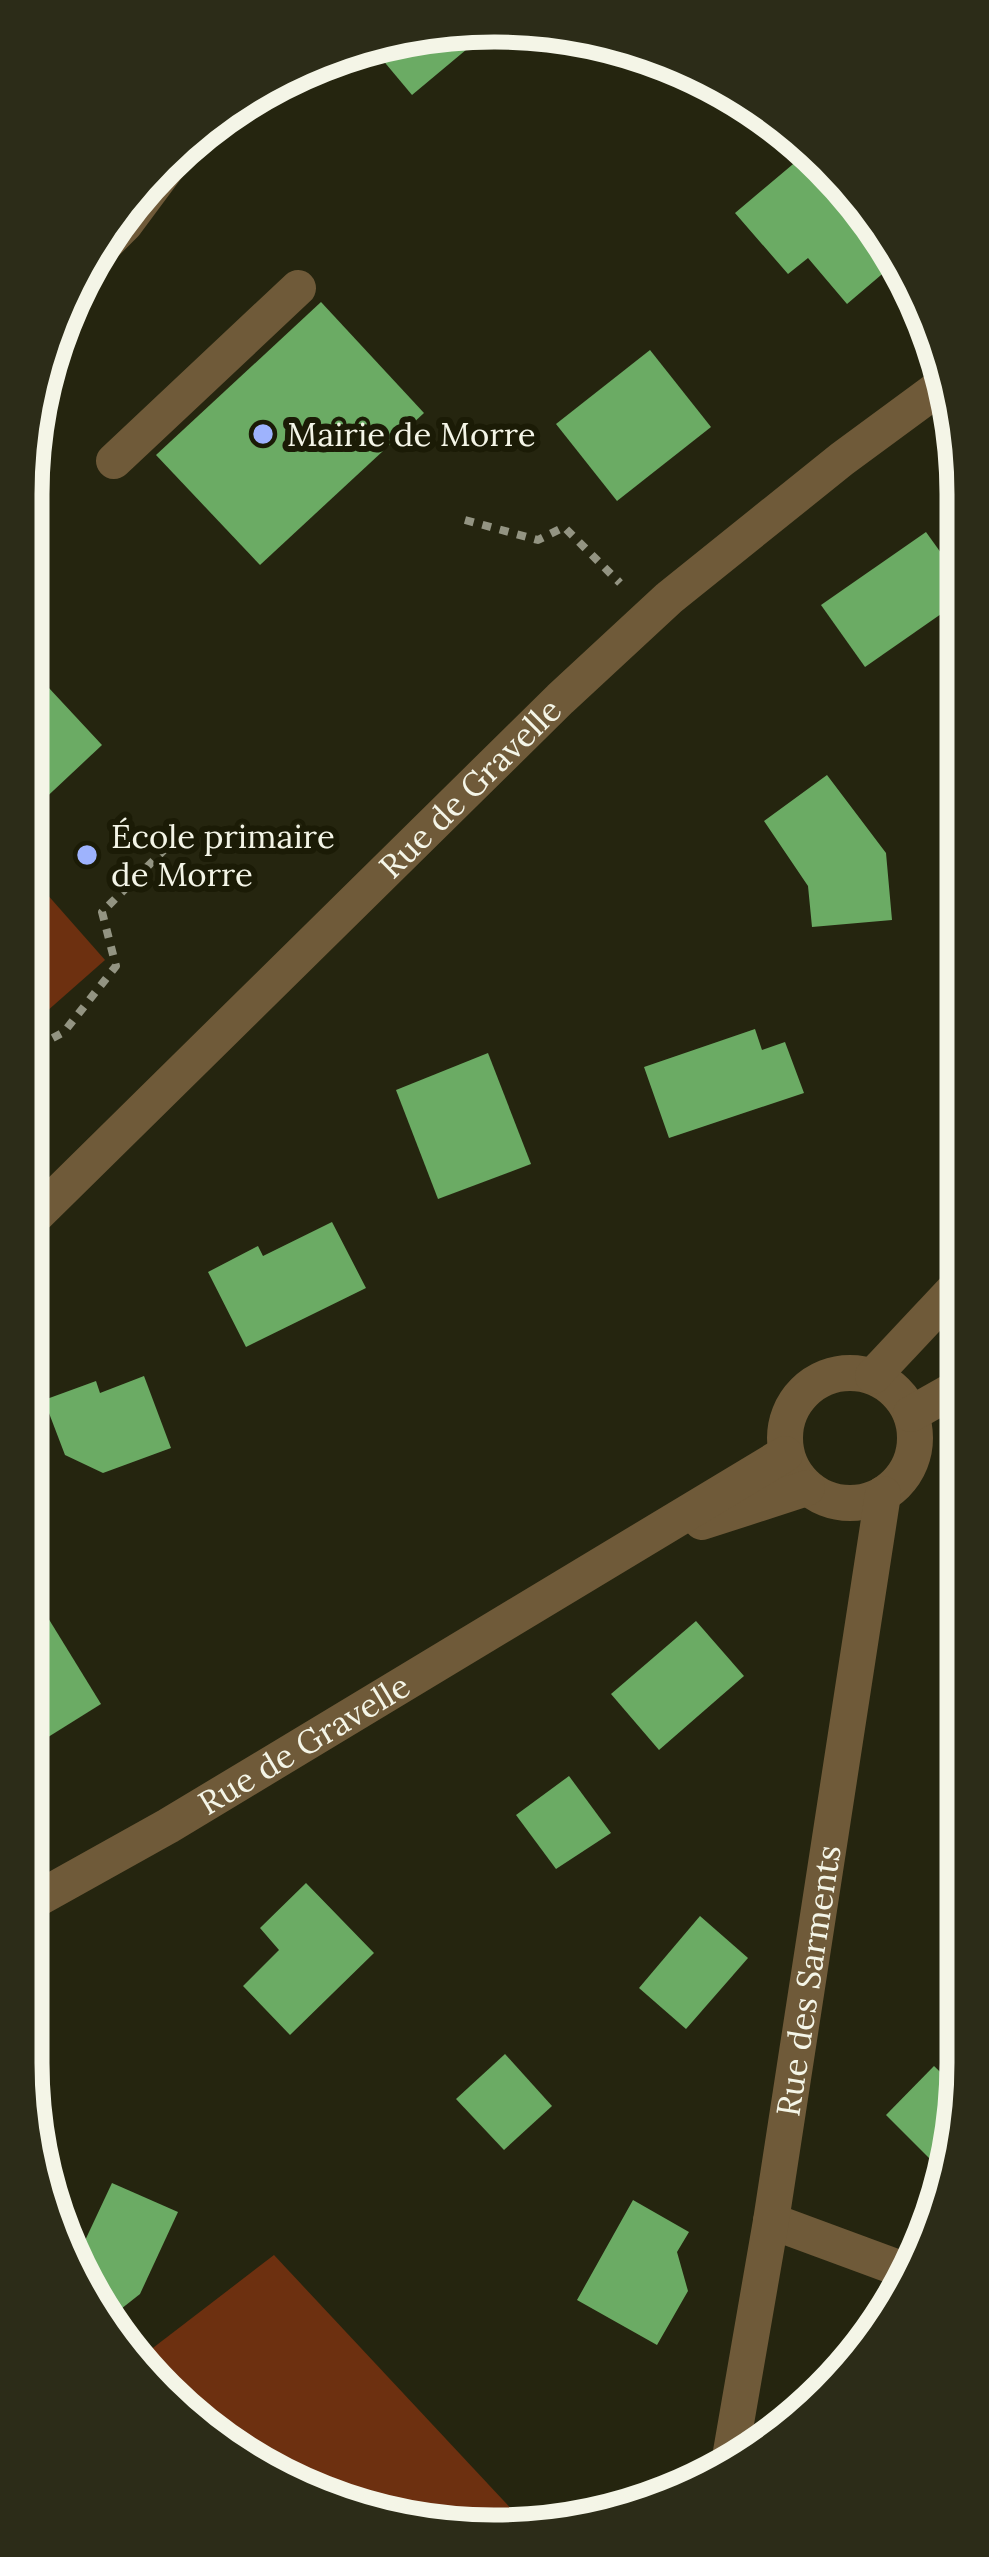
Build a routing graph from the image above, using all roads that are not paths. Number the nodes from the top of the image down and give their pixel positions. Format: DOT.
graph roads {
  1 [pos="298,288"];
  2 [pos="937,403"];
  3 [pos="114,461"];
  4 [pos="42,1209"];
  5 [pos="947,1297"];
  6 [pos="873,1376"];
  7 [pos="947,1394"];
  8 [pos="911,1414"];
  9 [pos="785,1454"];
  10 [pos="807,1488"];
  11 [pos="883,1494"];
  12 [pos="648,1539"];
  13 [pos="42,1896"];
  14 [pos="771,2221"];
  15 [pos="897,2268"];
  16 [pos="732,2448"];
  1 -- 3 [label="street"];
  2 -- 4 [label="street, Rue de Gravelle"];
  5 -- 6 [label="street"];
  6 -- 8 [label="street"];
  6 -- 9 [label="street"];
  7 -- 8 [label="street"];
  8 -- 11 [label="street"];
  9 -- 10 [label="street"];
  9 -- 12 [label="street, Rue de Gravelle"];
  10 -- 11 [label="street"];
  10 -- 12 [label="street, Rue de Gravelle"];
  11 -- 14 [label="street, Rue des Sarments"];
  12 -- 13 [label="street, Rue de Gravelle"];
  14 -- 15 [label="street"];
  14 -- 16 [label="street, Rue des Sarments"];
}
